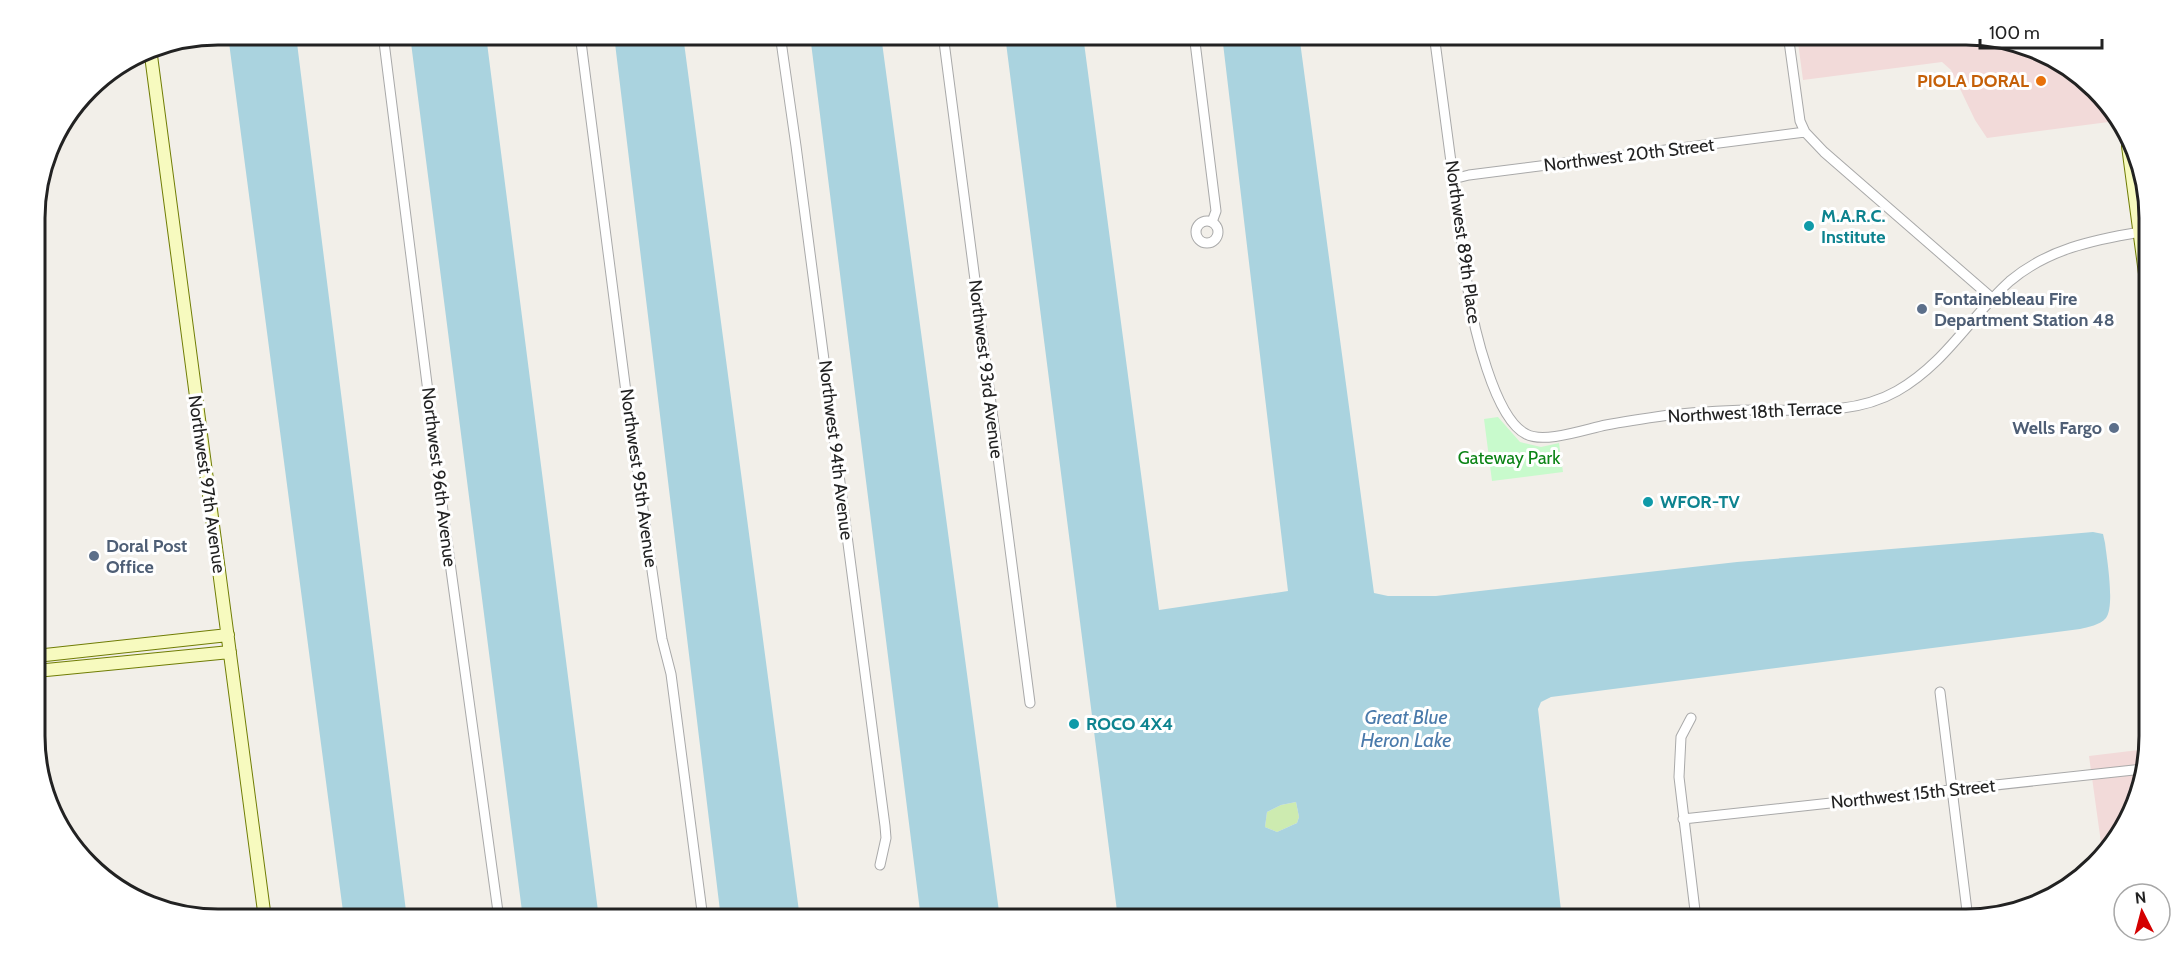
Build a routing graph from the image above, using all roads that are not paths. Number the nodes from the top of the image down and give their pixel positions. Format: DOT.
graph roads {
  1 [pos="384,45"];
  2 [pos="581,45"];
  3 [pos="782,45"];
  4 [pos="944,45"];
  5 [pos="1195,45"];
  6 [pos="1435,45"];
  7 [pos="1789,45"];
  8 [pos="151,58"];
  9 [pos="1805,132"];
  10 [pos="1453,180"];
  11 [pos="1212,222"];
  12 [pos="2139,232"];
  13 [pos="1993,298"];
  14 [pos="1528,435"];
  15 [pos="228,635"];
  16 [pos="230,651"];
  17 [pos="45,655"];
  18 [pos="45,670"];
  19 [pos="1940,693"];
  20 [pos="1030,704"];
  21 [pos="1690,718"];
  22 [pos="2136,770"];
  23 [pos="1952,789"];
  24 [pos="1683,819"];
  25 [pos="880,865"];
  26 [pos="265,909"];
  27 [pos="497,909"];
  28 [pos="702,909"];
  29 [pos="1695,909"];
  30 [pos="1967,909"];
  1 -- 27 [label="street, Northwest 96th Avenue"];
  2 -- 28 [label="street, Northwest 95th Avenue"];
  3 -- 25 [label="street, Northwest 94th Avenue"];
  4 -- 20 [label="street, Northwest 93rd Avenue"];
  5 -- 11 [label="street"];
  6 -- 10 [label="street, Northwest 89th Place"];
  7 -- 9 [label="street"];
  8 -- 15 [label="street, Northwest 97th Avenue"];
  9 -- 10 [label="street, Northwest 20th Street"];
  9 -- 13 [label="street"];
  10 -- 14 [label="street, Northwest 89th Place"];
  12 -- 13 [label="street, Northwest 18th Terrace"];
  13 -- 14 [label="street, Northwest 18th Terrace"];
  15 -- 16 [label="street, Northwest 97th Avenue"];
  15 -- 17 [label="street"];
  16 -- 18 [label="street"];
  16 -- 26 [label="street, Northwest 97th Avenue"];
  19 -- 23 [label="street"];
  21 -- 24 [label="street"];
  22 -- 23 [label="street, Northwest 15th Street"];
  23 -- 24 [label="street, Northwest 15th Street"];
  23 -- 30 [label="street"];
  24 -- 29 [label="street"];
}
